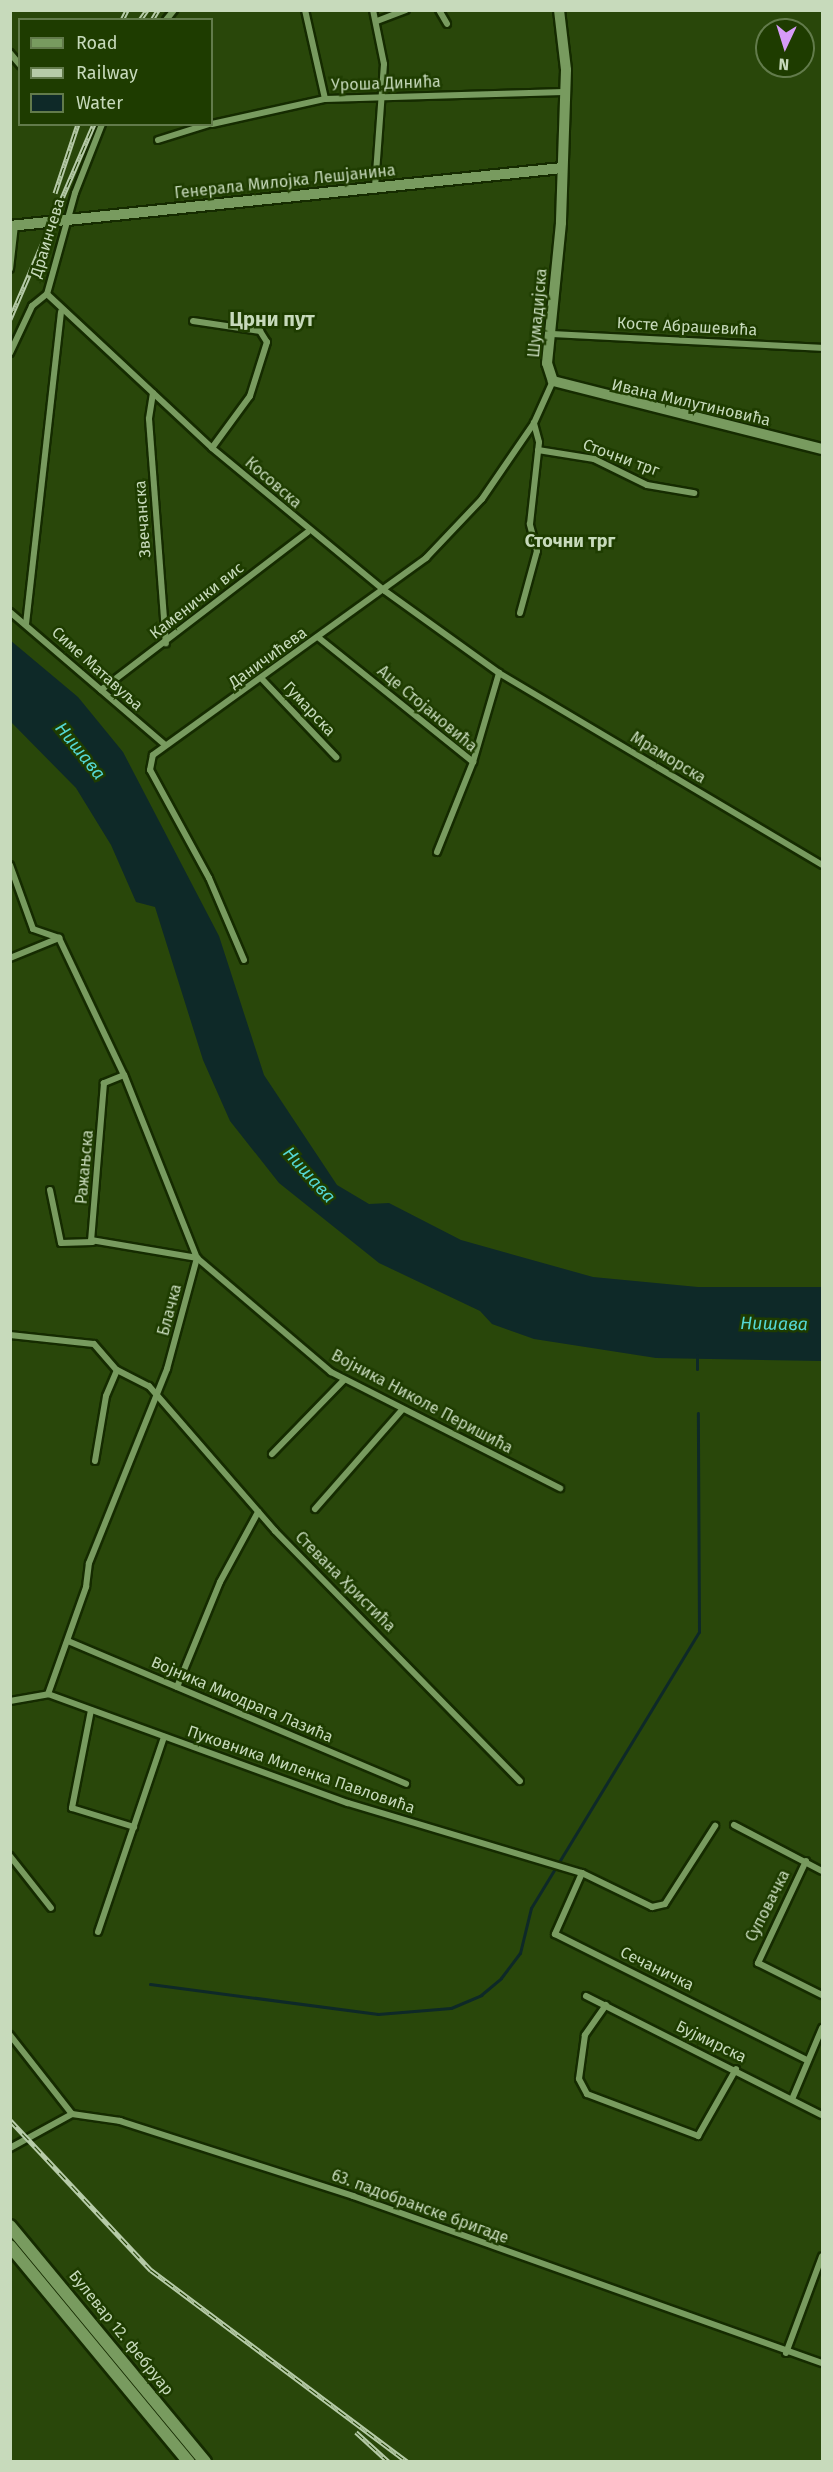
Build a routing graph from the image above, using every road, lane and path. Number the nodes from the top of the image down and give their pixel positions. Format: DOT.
graph roads {
  1 [pos="305,10"];
  2 [pos="373,10"];
  3 [pos="406,10"];
  4 [pos="439,10"];
  5 [pos="559,10"];
  6 [pos="377,21"];
  7 [pos="447,24"];
  8 [pos="564,92"];
  9 [pos="379,96"];
  10 [pos="325,99"];
  11 [pos="213,123"];
  12 [pos="101,126"];
  13 [pos="204,126"];
  14 [pos="158,140"];
  15 [pos="562,168"];
  16 [pos="375,188"];
  17 [pos="69,219"];
  18 [pos="13,226"];
  19 [pos="10,269"];
  20 [pos="47,294"];
  21 [pos="61,312"];
  22 [pos="193,321"];
  23 [pos="550,334"];
  24 [pos="822,348"];
  25 [pos="10,352"];
  26 [pos="553,381"];
  27 [pos="153,393"];
  28 [pos="534,423"];
  29 [pos="212,448"];
  30 [pos="822,449"];
  31 [pos="538,450"];
  32 [pos="694,493"];
  33 [pos="308,532"];
  34 [pos="385,591"];
  35 [pos="10,612"];
  36 [pos="520,613"];
  37 [pos="26,624"];
  38 [pos="320,638"];
  39 [pos="166,643"];
  40 [pos="500,673"];
  41 [pos="262,679"];
  42 [pos="101,690"];
  43 [pos="165,745"];
  44 [pos="336,757"];
  45 [pos="473,762"];
  46 [pos="436,852"];
  47 [pos="822,865"];
  48 [pos="10,866"];
  49 [pos="59,938"];
  50 [pos="10,958"];
  51 [pos="244,960"];
  52 [pos="124,1075"];
  53 [pos="50,1190"];
  54 [pos="93,1242"];
  55 [pos="196,1258"];
  56 [pos="10,1335"];
  57 [pos="117,1370"];
  58 [pos="344,1380"];
  59 [pos="158,1397"];
  60 [pos="402,1410"];
  61 [pos="272,1454"];
  62 [pos="95,1461"];
  63 [pos="560,1488"];
  64 [pos="315,1509"];
  65 [pos="258,1512"];
  66 [pos="68,1641"];
  67 [pos="177,1687"];
  68 [pos="48,1694"];
  69 [pos="10,1701"];
  70 [pos="91,1710"];
  71 [pos="164,1737"];
  72 [pos="520,1781"];
  73 [pos="406,1784"];
  74 [pos="734,1825"];
  75 [pos="716,1826"];
  76 [pos="134,1827"];
  77 [pos="10,1856"];
  78 [pos="806,1861"];
  79 [pos="822,1871"];
  80 [pos="582,1873"];
  81 [pos="51,1908"];
  82 [pos="98,1932"];
  83 [pos="822,1995"];
  84 [pos="586,1996"];
  85 [pos="606,2005"];
  86 [pos="822,2028"];
  87 [pos="10,2035"];
  88 [pos="807,2060"];
  89 [pos="736,2069"];
  90 [pos="793,2097"];
  91 [pos="72,2114"];
  92 [pos="822,2115"];
  93 [pos="10,2148"];
  94 [pos="10,2226"];
  95 [pos="10,2246"];
  96 [pos="822,2256"];
  97 [pos="786,2353"];
  98 [pos="822,2363"];
  99 [pos="189,2462"];
  100 [pos="205,2462"];
  1 -- 10 [label="street"];
  2 -- 6 [label="street"];
  3 -- 6 [label="street"];
  4 -- 7 [label="street"];
  5 -- 8 [label="street, Шумадијска"];
  6 -- 9 [label="street"];
  8 -- 9 [label="street, Уроша Динића"];
  8 -- 15 [label="street, Шумадијска"];
  9 -- 10 [label="street, Уроша Динића"];
  9 -- 16 [label="street"];
  10 -- 11 [label="street, Уроша Динића"];
  12 -- 17 [label="street, Драинчева"];
  13 -- 14 [label="street, Уроша Динића"];
  15 -- 16 [label="street, Генерала Милојка Лешјанина"];
  15 -- 23 [label="street, Шумадијска"];
  16 -- 17 [label="street, Генерала Милојка Лешјанина"];
  17 -- 18 [label="street, Генерала Милојка Лешјанина"];
  17 -- 20 [label="street, Драинчева"];
  18 -- 19 [label="street"];
  20 -- 21 [label="street, Косовска"];
  20 -- 25 [label="street, Драинчева"];
  21 -- 27 [label="street, Косовска"];
  21 -- 37 [label="street"];
  22 -- 29 [label="street"];
  23 -- 24 [label="street, Косте Абрашевића"];
  23 -- 26 [label="street, Шумадијска"];
  26 -- 28 [label="street, Шумадијска"];
  26 -- 30 [label="street, Ивана Милутиновића"];
  27 -- 29 [label="street, Косовска"];
  27 -- 39 [label="street, Звечанска"];
  28 -- 31 [label="street"];
  28 -- 34 [label="street, Шумадијска"];
  29 -- 33 [label="street, Косовска"];
  31 -- 32 [label="street, Сточни трг"];
  31 -- 36 [label="street"];
  33 -- 34 [label="street, Косовска"];
  33 -- 39 [label="street, Каменички вис"];
  34 -- 38 [label="street, Даничићева"];
  34 -- 40 [label="street, Косовска"];
  35 -- 37 [label="street, Симе Матавуља"];
  37 -- 42 [label="street, Симе Матавуља"];
  38 -- 41 [label="street, Даничићева"];
  38 -- 45 [label="street, Аце Стојановића"];
  39 -- 42 [label="street, Каменички вис"];
  40 -- 45 [label="street"];
  40 -- 47 [label="street, Мраморска"];
  41 -- 43 [label="street, Даничићева"];
  41 -- 44 [label="street, Гумарска"];
  42 -- 43 [label="street, Симе Матавуља"];
  43 -- 51 [label="street"];
  45 -- 46 [label="street, Аце Стојановића"];
  48 -- 49 [label="street"];
  49 -- 50 [label="street"];
  49 -- 52 [label="street"];
  52 -- 54 [label="street, Ражањска"];
  52 -- 55 [label="street"];
  53 -- 54 [label="street"];
  54 -- 55 [label="street"];
  55 -- 58 [label="street, Војника Николе Перишића"];
  55 -- 59 [label="street, Блачка"];
  56 -- 57 [label="street, Стевана Христића"];
  57 -- 59 [label="street, Стевана Христића"];
  57 -- 62 [label="street"];
  58 -- 60 [label="street, Војника Николе Перишића"];
  58 -- 61 [label="street"];
  59 -- 65 [label="street, Стевана Христића"];
  59 -- 66 [label="street, Блачка"];
  60 -- 63 [label="street, Војника Николе Перишића"];
  60 -- 64 [label="street"];
  65 -- 67 [label="street"];
  65 -- 72 [label="street, Стевана Христића"];
  66 -- 67 [label="street, Војника Миодрага Лазића"];
  66 -- 68 [label="street, Блачка"];
  67 -- 73 [label="street, Војника Миодрага Лазића"];
  68 -- 69 [label="street"];
  68 -- 70 [label="street, Пуковника Миленка Павловића"];
  70 -- 71 [label="street, Пуковника Миленка Павловића"];
  70 -- 76 [label="street"];
  71 -- 76 [label="street"];
  71 -- 80 [label="street, Пуковника Миленка Павловића"];
  74 -- 78 [label="street"];
  75 -- 80 [label="street, Пуковника Миленка Павловића"];
  76 -- 82 [label="street"];
  77 -- 81 [label="street"];
  78 -- 79 [label="street"];
  78 -- 83 [label="street, Суповачка"];
  80 -- 88 [label="street, Сечаничка"];
  84 -- 85 [label="street, Бујмирска"];
  85 -- 89 [label="street, Бујмирска"];
  85 -- 89 [label="street"];
  86 -- 88 [label="street"];
  87 -- 91 [label="street"];
  88 -- 90 [label="street"];
  89 -- 90 [label="street, Бујмирска"];
  90 -- 92 [label="street, Бујмирска"];
  91 -- 93 [label="street"];
  91 -- 97 [label="street, 63. падобранске бригаде"];
  94 -- 100 [label="main road, Булевар 12. фебруар"];
  95 -- 99 [label="main road, Булевар 12. фебруар"];
  96 -- 97 [label="street"];
  97 -- 98 [label="street, 63. падобранске бригаде"];
}
